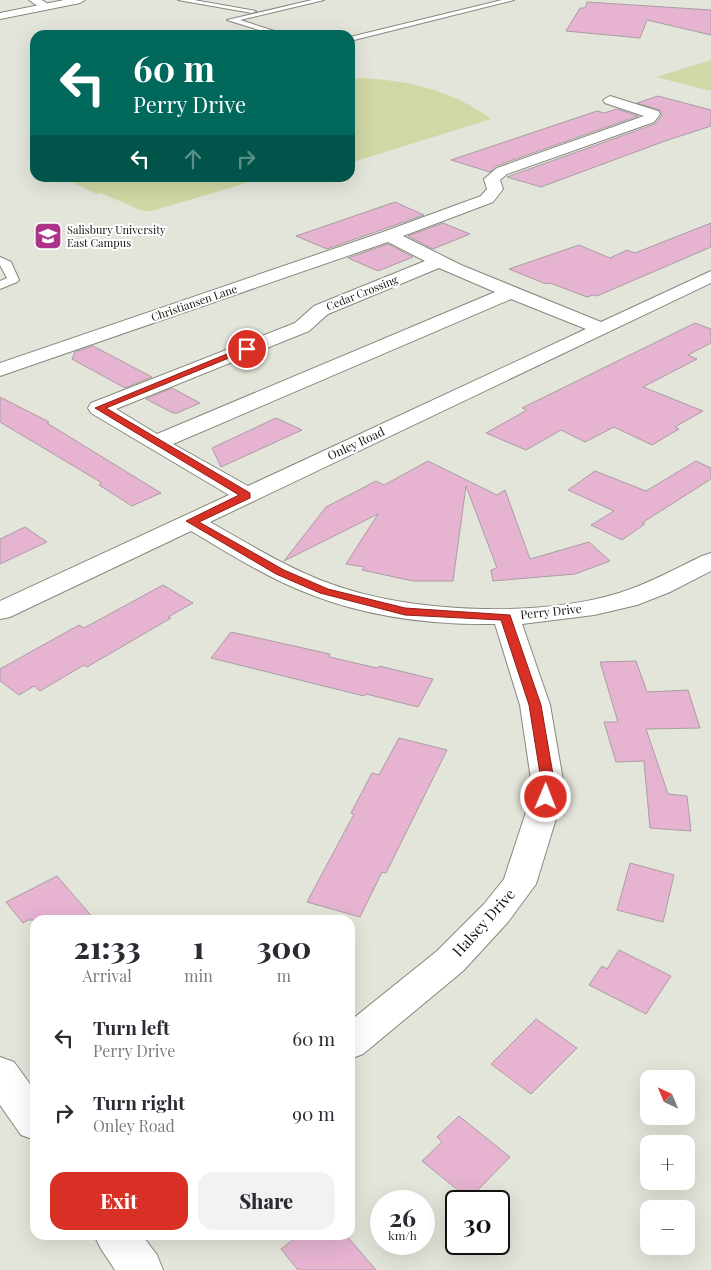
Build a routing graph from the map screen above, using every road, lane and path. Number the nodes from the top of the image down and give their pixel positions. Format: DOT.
graph roads {
  1 [pos="34,0"];
  2 [pos="80,0"];
  3 [pos="181,0"];
  4 [pos="213,0"];
  5 [pos="321,0"];
  6 [pos="511,0"];
  7 [pos="46,7"];
  8 [pos="260,12"];
  9 [pos="0,16"];
  10 [pos="265,30"];
  11 [pos="355,39"];
  12 [pos="610,100"];
  13 [pos="389,236"];
  14 [pos="0,260"];
  15 [pos="440,261"];
  16 [pos="711,276"];
  17 [pos="0,285"];
  18 [pos="510,292"];
  19 [pos="602,330"];
  20 [pos="0,370"];
  21 [pos="156,443"];
  22 [pos="246,496"];
  23 [pos="191,521"];
  24 [pos="711,561"];
  25 [pos="0,610"];
  26 [pos="506,617"];
  27 [pos="355,1038"];
  28 [pos="0,1074"];
  29 [pos="30,1115"];
  30 [pos="120,1240"];
  31 [pos="141,1270"];
  1 -- 7 [label="street"];
  2 -- 7 [label="street"];
  3 -- 8 [label="lane"];
  4 -- 8 [label="lane"];
  5 -- 8 [label="lane"];
  6 -- 11 [label="lane"];
  7 -- 9 [label="street"];
  8 -- 10 [label="lane"];
  12 -- 13 [label="street"];
  13 -- 15 [label="street"];
  13 -- 20 [label="street, Christiansen Lane"];
  14 -- 17 [label="lane"];
  15 -- 18 [label="street"];
  15 -- 21 [label="street, Cedar Crossing"];
  16 -- 19 [label="street, Onley Road"];
  18 -- 19 [label="street"];
  18 -- 21 [label="street"];
  19 -- 22 [label="street, Onley Road"];
  21 -- 22 [label="street, Cedar Crossing"];
  22 -- 23 [label="street, Onley Road"];
  23 -- 25 [label="street, Onley Road"];
  23 -- 26 [label="street, Perry Drive"];
  24 -- 26 [label="street, Perry Drive"];
  26 -- 27 [label="street, Halsey Drive"];
  28 -- 29 [label="street"];
  30 -- 31 [label="street"];
}
